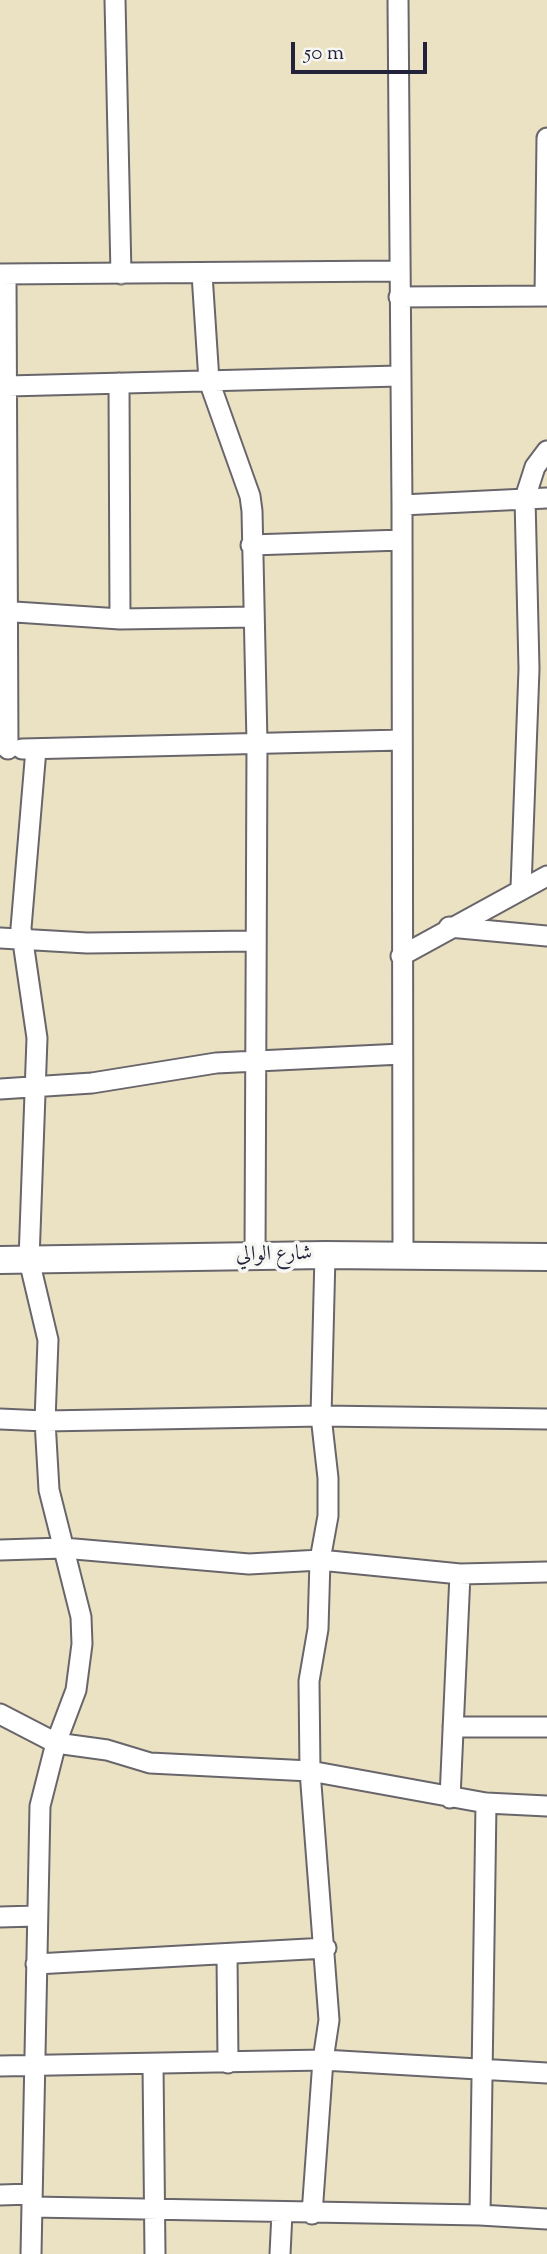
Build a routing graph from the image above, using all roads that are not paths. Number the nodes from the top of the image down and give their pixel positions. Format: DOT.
graph roads {
  1 [pos="115,0"];
  2 [pos="398,0"];
  3 [pos="547,138"];
  4 [pos="398,271"];
  5 [pos="121,274"];
  6 [pos="202,274"];
  7 [pos="3,275"];
  8 [pos="546,296"];
  9 [pos="399,297"];
  10 [pos="400,376"];
  11 [pos="209,381"];
  12 [pos="119,383"];
  13 [pos="8,386"];
  14 [pos="547,451"];
  15 [pos="525,498"];
  16 [pos="547,498"];
  17 [pos="402,505"];
  18 [pos="402,540"];
  19 [pos="251,545"];
  20 [pos="4,611"];
  21 [pos="254,617"];
  22 [pos="120,619"];
  23 [pos="538,665"];
  24 [pos="402,740"];
  25 [pos="257,743"];
  26 [pos="4,749"];
  27 [pos="36,749"];
  28 [pos="547,876"];
  29 [pos="522,888"];
  30 [pos="449,927"];
  31 [pos="547,936"];
  32 [pos="0,938"];
  33 [pos="254,941"];
  34 [pos="21,942"];
  35 [pos="401,956"];
  36 [pos="402,1054"];
  37 [pos="253,1060"];
  38 [pos="36,1088"];
  39 [pos="0,1089"];
  40 [pos="403,1254"];
  41 [pos="325,1255"];
  42 [pos="255,1256"];
  43 [pos="547,1257"];
  44 [pos="0,1260"];
  45 [pos="29,1260"];
  46 [pos="321,1416"];
  47 [pos="0,1419"];
  48 [pos="547,1419"];
  49 [pos="45,1421"];
  50 [pos="63,1548"];
  51 [pos="0,1550"];
  52 [pos="320,1560"];
  53 [pos="547,1572"];
  54 [pos="460,1574"];
  55 [pos="0,1714"];
  56 [pos="453,1727"];
  57 [pos="547,1727"];
  58 [pos="56,1742"];
  59 [pos="310,1771"];
  60 [pos="450,1798"];
  61 [pos="486,1803"];
  62 [pos="547,1806"];
  63 [pos="0,1916"];
  64 [pos="36,1916"];
  65 [pos="326,1948"];
  66 [pos="227,1954"];
  67 [pos="36,1964"];
  68 [pos="323,2060"];
  69 [pos="228,2063"];
  70 [pos="153,2064"];
  71 [pos="33,2065"];
  72 [pos="0,2066"];
  73 [pos="483,2070"];
  74 [pos="547,2073"];
  75 [pos="0,2194"];
  76 [pos="32,2201"];
  77 [pos="154,2208"];
  78 [pos="282,2213"];
  79 [pos="312,2214"];
  80 [pos="480,2215"];
  81 [pos="547,2219"];
  82 [pos="31,2254"];
  83 [pos="155,2254"];
  84 [pos="280,2254"];
  1 -- 5 [label="street"];
  2 -- 4 [label="street"];
  3 -- 8 [label="street"];
  4 -- 6 [label="street"];
  4 -- 9 [label="street"];
  5 -- 6 [label="street"];
  5 -- 7 [label="street"];
  6 -- 11 [label="street"];
  7 -- 13 [label="street"];
  8 -- 9 [label="street"];
  9 -- 10 [label="street"];
  10 -- 11 [label="street"];
  10 -- 17 [label="street"];
  11 -- 12 [label="street"];
  11 -- 19 [label="street"];
  12 -- 13 [label="street"];
  12 -- 22 [label="street"];
  13 -- 20 [label="street"];
  14 -- 15 [label="street"];
  15 -- 16 [label="street"];
  15 -- 17 [label="street"];
  15 -- 23 [label="street"];
  17 -- 18 [label="street"];
  18 -- 19 [label="street"];
  18 -- 24 [label="street"];
  19 -- 21 [label="street"];
  20 -- 22 [label="street"];
  20 -- 26 [label="street"];
  21 -- 22 [label="street"];
  21 -- 25 [label="street"];
  23 -- 29 [label="street"];
  24 -- 25 [label="street"];
  24 -- 35 [label="street"];
  25 -- 27 [label="street"];
  25 -- 33 [label="street"];
  26 -- 27 [label="street"];
  27 -- 34 [label="street"];
  28 -- 29 [label="street"];
  29 -- 30 [label="street"];
  30 -- 31 [label="street"];
  30 -- 35 [label="street"];
  32 -- 34 [label="street"];
  33 -- 34 [label="street"];
  33 -- 37 [label="street"];
  34 -- 38 [label="street"];
  35 -- 36 [label="street"];
  36 -- 37 [label="street"];
  36 -- 40 [label="street"];
  37 -- 38 [label="street"];
  37 -- 42 [label="street"];
  38 -- 39 [label="street"];
  38 -- 45 [label="street"];
  40 -- 41 [label="main road, شارع الوالي"];
  40 -- 43 [label="main road, شارع الوالي"];
  41 -- 42 [label="main road, شارع الوالي"];
  41 -- 46 [label="street"];
  42 -- 45 [label="main road, شارع الوالي"];
  44 -- 45 [label="main road, شارع الوالي"];
  45 -- 49 [label="street"];
  46 -- 48 [label="street"];
  46 -- 49 [label="street"];
  46 -- 52 [label="street"];
  47 -- 49 [label="street"];
  49 -- 50 [label="street"];
  50 -- 51 [label="street"];
  50 -- 52 [label="street"];
  50 -- 58 [label="street"];
  52 -- 54 [label="street"];
  52 -- 59 [label="street"];
  53 -- 54 [label="street"];
  54 -- 56 [label="street"];
  55 -- 58 [label="street"];
  56 -- 57 [label="street"];
  56 -- 60 [label="street"];
  58 -- 59 [label="street"];
  58 -- 64 [label="street"];
  59 -- 60 [label="street"];
  59 -- 65 [label="street"];
  60 -- 61 [label="street"];
  61 -- 62 [label="street"];
  61 -- 73 [label="street"];
  63 -- 64 [label="street"];
  64 -- 67 [label="street"];
  65 -- 66 [label="street"];
  65 -- 68 [label="street"];
  66 -- 67 [label="street"];
  66 -- 69 [label="street"];
  67 -- 71 [label="street"];
  68 -- 69 [label="street"];
  68 -- 73 [label="street"];
  68 -- 79 [label="street"];
  69 -- 70 [label="street"];
  70 -- 71 [label="street"];
  70 -- 77 [label="street"];
  71 -- 72 [label="street"];
  71 -- 76 [label="street"];
  73 -- 74 [label="street"];
  73 -- 80 [label="street"];
  75 -- 76 [label="street"];
  76 -- 77 [label="street"];
  76 -- 82 [label="street"];
  77 -- 78 [label="street"];
  77 -- 83 [label="street"];
  78 -- 79 [label="street"];
  78 -- 84 [label="street"];
  79 -- 80 [label="street"];
  80 -- 81 [label="street"];
}
